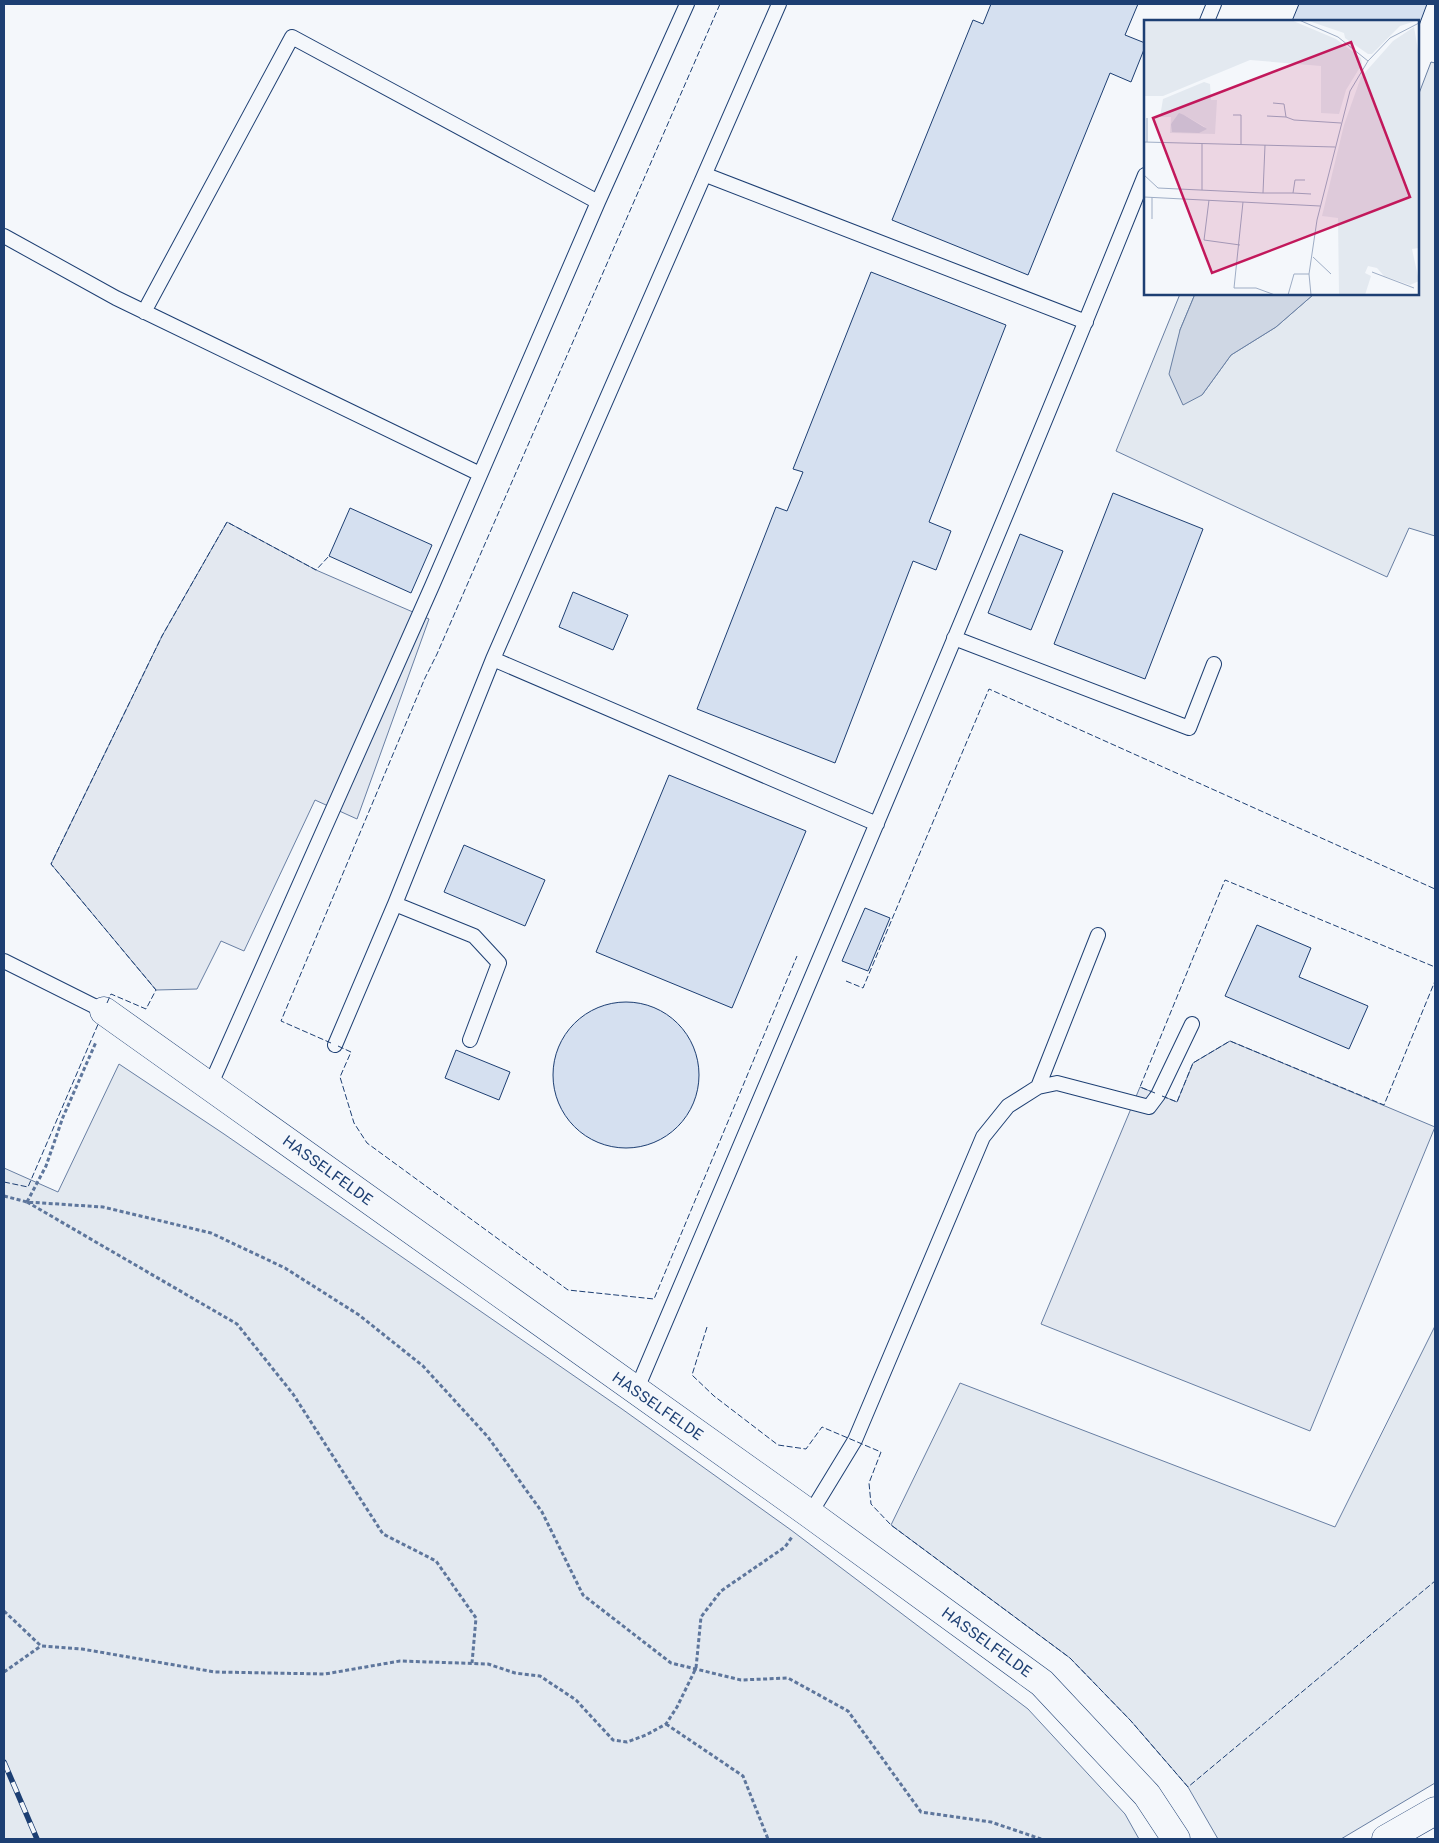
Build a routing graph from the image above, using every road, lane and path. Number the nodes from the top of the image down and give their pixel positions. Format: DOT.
graph roads {
  1 [pos="687,4"];
  2 [pos="780,4"];
  3 [pos="1214,4"];
  4 [pos="1207,20"];
  5 [pos="706,175"];
  6 [pos="1144,177"];
  7 [pos="598,202"];
  8 [pos="4,236"];
  9 [pos="144,312"];
  10 [pos="1086,322"];
  11 [pos="480,474"];
  12 [pos="954,638"];
  13 [pos="493,659"];
  14 [pos="1214,664"];
  15 [pos="877,824"];
  16 [pos="394,904"];
  17 [pos="1098,935"];
  18 [pos="4,960"];
  19 [pos="106,1013"];
  20 [pos="1192,1024"];
  21 [pos="470,1040"];
  22 [pos="335,1045"];
  23 [pos="210,1086"];
  24 [pos="1038,1087"];
  25 [pos="4,1196"];
  26 [pos="26,1202"];
  27 [pos="636,1391"];
  28 [pos="810,1514"];
  29 [pos="4,1610"];
  30 [pos="41,1646"];
  31 [pos="472,1663"];
  32 [pos="4,1672"];
  33 [pos="666,1724"];
  34 [pos="1435,1811"];
  35 [pos="768,1839"];
  36 [pos="1041,1839"];
  37 [pos="1176,1839"];
  38 [pos="1386,1839"];
  1 -- 7 [label="lane"];
  2 -- 5 [label="lane"];
  3 -- 4 [label="lane"];
  5 -- 10 [label="lane"];
  5 -- 13 [label="lane"];
  6 -- 10 [label="lane"];
  7 -- 9 [label="lane"];
  7 -- 11 [label="lane"];
  8 -- 9 [label="lane"];
  9 -- 11 [label="lane"];
  10 -- 12 [label="lane"];
  11 -- 23 [label="lane"];
  12 -- 14 [label="lane"];
  12 -- 15 [label="lane"];
  13 -- 15 [label="lane"];
  13 -- 16 [label="lane"];
  15 -- 27 [label="lane"];
  16 -- 21 [label="lane"];
  16 -- 22 [label="lane"];
  17 -- 24 [label="lane"];
  18 -- 19 [label="lane"];
  19 -- 23 [label="street, HASSELFELDE"];
  19 -- 26 [label="path"];
  20 -- 24 [label="lane"];
  23 -- 27 [label="street, HASSELFELDE"];
  24 -- 28 [label="lane"];
  25 -- 26 [label="path"];
  26 -- 31 [label="path"];
  26 -- 36 [label="path"];
  27 -- 28 [label="street, HASSELFELDE"];
  28 -- 33 [label="path"];
  28 -- 37 [label="street, HASSELFELDE"];
  29 -- 30 [label="path"];
  30 -- 31 [label="path"];
  30 -- 32 [label="path"];
  31 -- 33 [label="path"];
  33 -- 35 [label="path"];
  34 -- 38 [label="street"];
}
